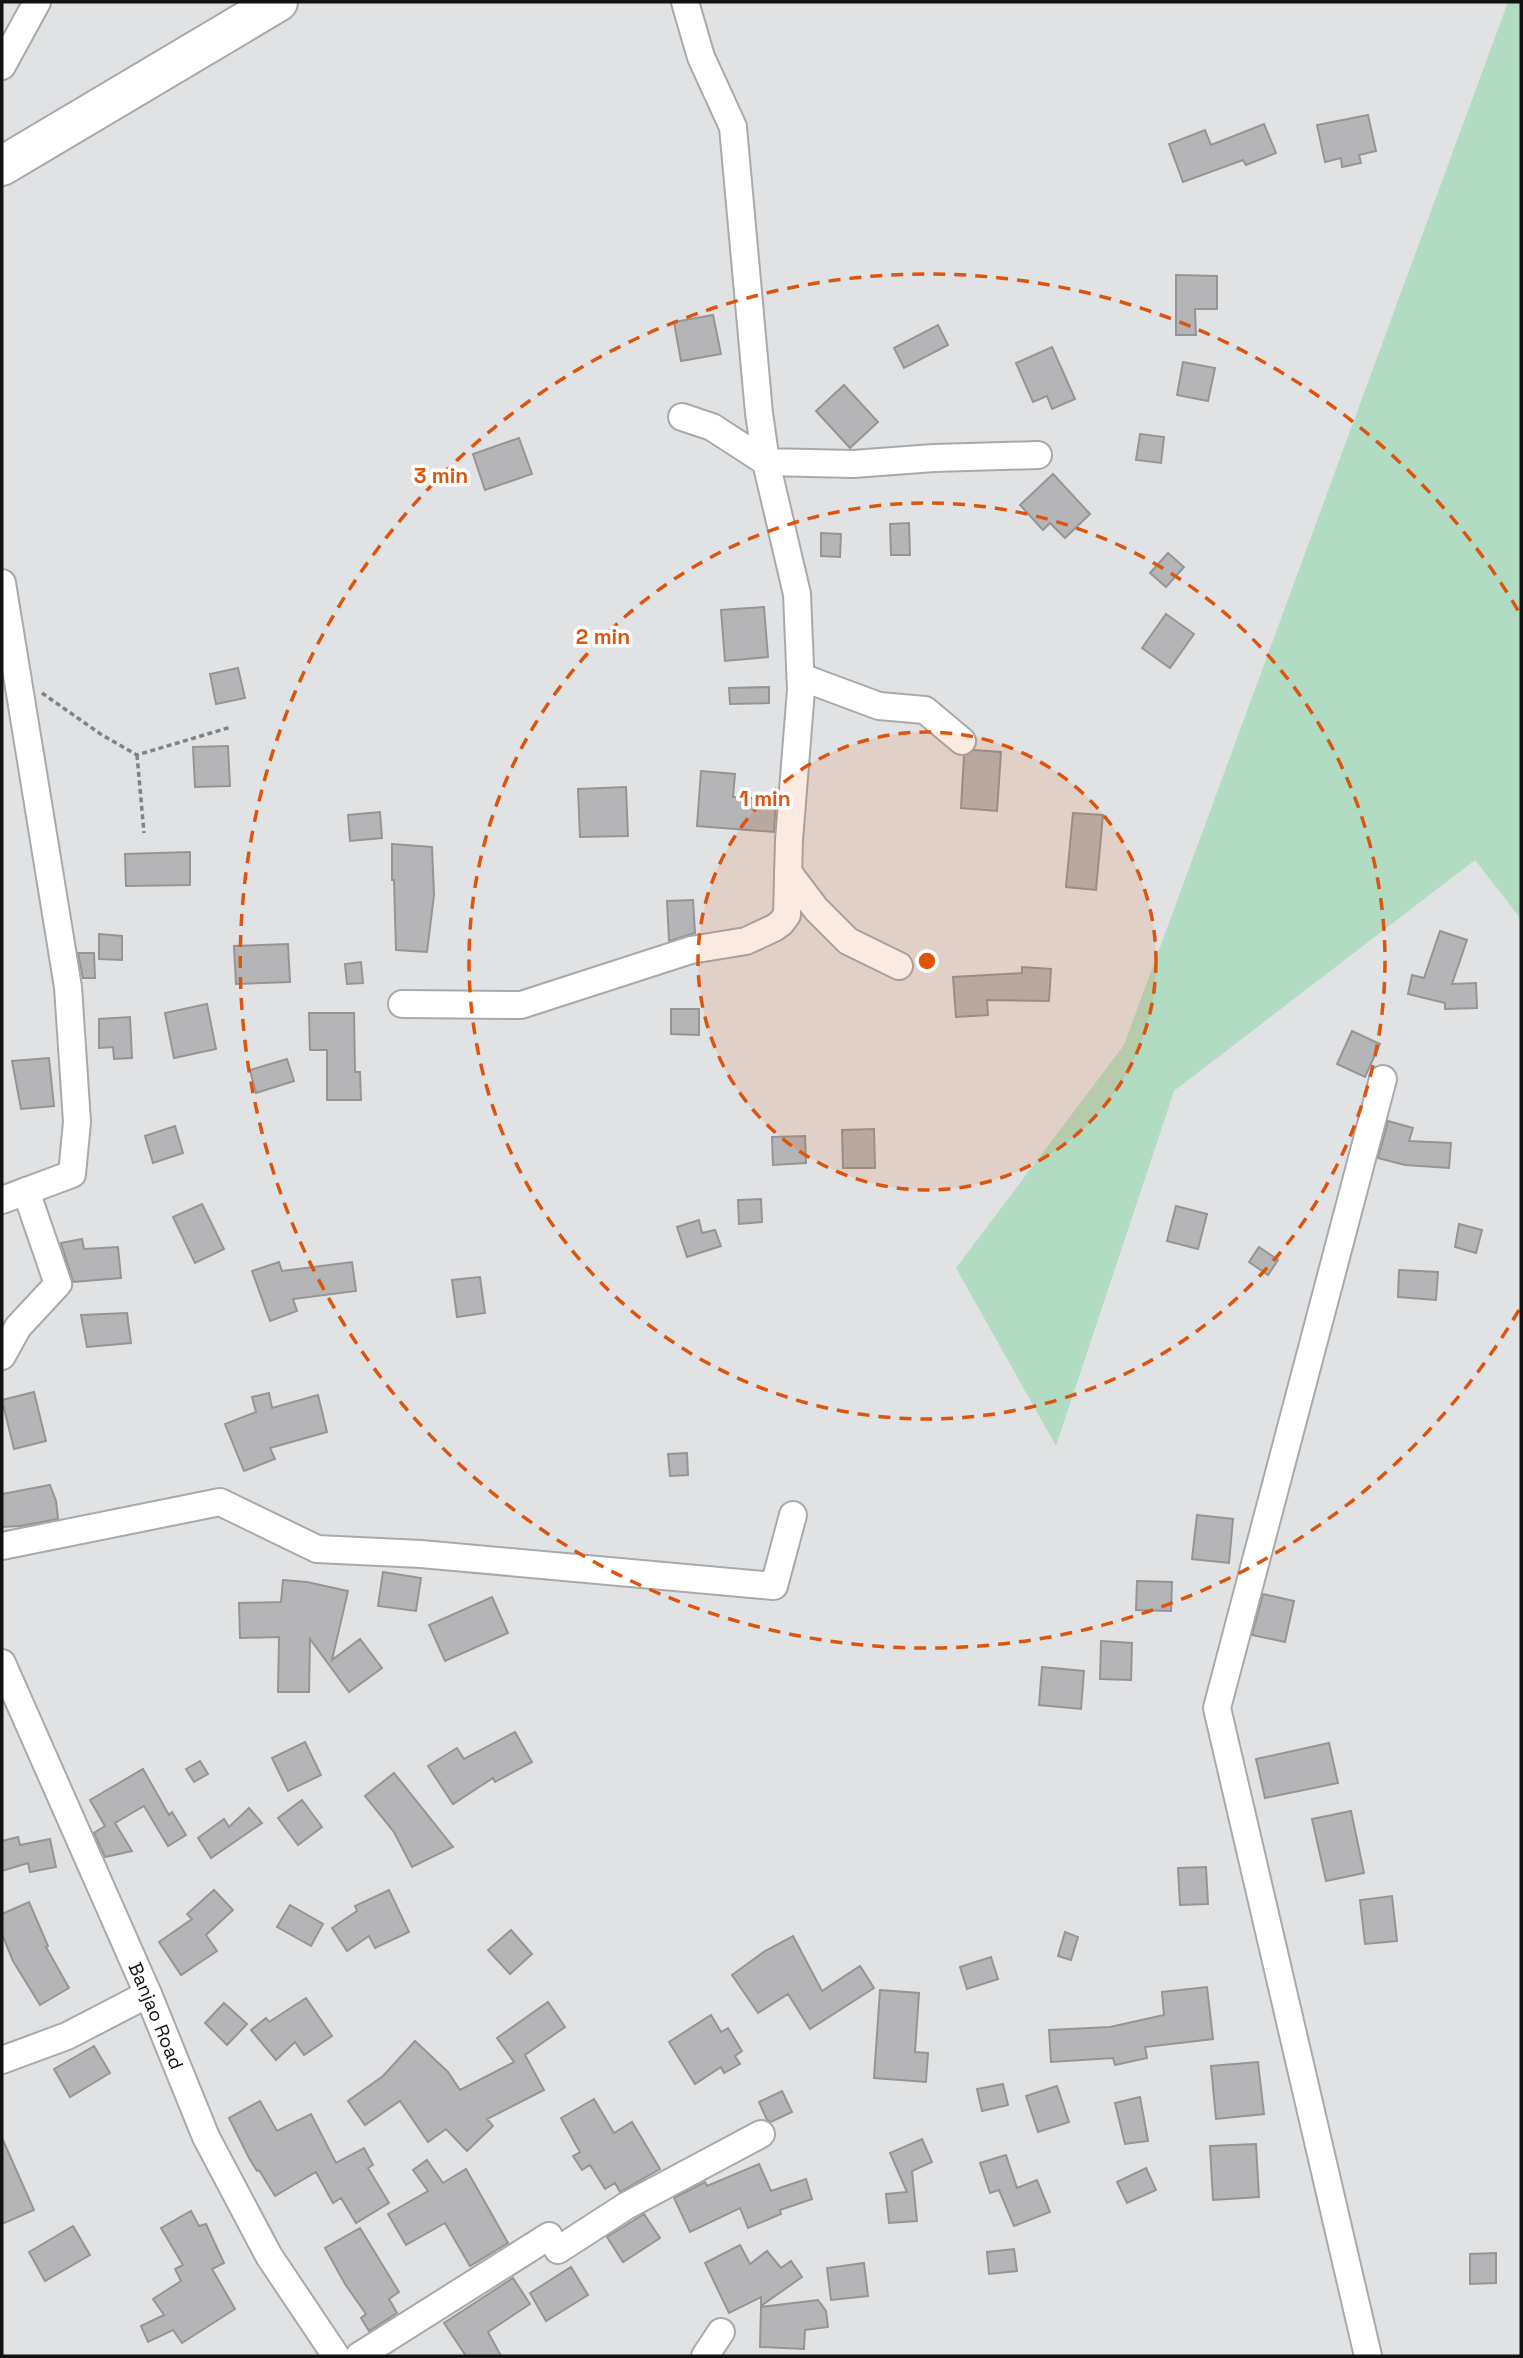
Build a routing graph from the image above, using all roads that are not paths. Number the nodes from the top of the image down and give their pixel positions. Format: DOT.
graph roads {
  1 [pos="37,2"];
  2 [pos="278,2"];
  3 [pos="685,2"];
  4 [pos="2,66"];
  5 [pos="2,166"];
  6 [pos="682,417"];
  7 [pos="1038,454"];
  8 [pos="766,462"];
  9 [pos="2,583"];
  10 [pos="801,677"];
  11 [pos="962,741"];
  12 [pos="788,872"];
  13 [pos="899,966"];
  14 [pos="402,1004"];
  15 [pos="1383,1079"];
  16 [pos="26,1191"];
  17 [pos="2,1200"];
  18 [pos="2,1356"];
  19 [pos="793,1515"];
  20 [pos="2,1546"];
  21 [pos="2,1663"];
  22 [pos="148,1994"];
  23 [pos="2,2060"];
  24 [pos="761,2134"];
  25 [pos="721,2332"];
  26 [pos="336,2356"];
  27 [pos="359,2356"];
  28 [pos="705,2356"];
  29 [pos="1368,2356"];
  1 -- 4 [label="street"];
  2 -- 5 [label="highway"];
  3 -- 8 [label="street"];
  6 -- 8 [label="street"];
  7 -- 8 [label="street"];
  8 -- 10 [label="street"];
  9 -- 16 [label="street"];
  10 -- 11 [label="street"];
  10 -- 12 [label="street"];
  12 -- 13 [label="street"];
  12 -- 14 [label="street"];
  15 -- 29 [label="street"];
  16 -- 17 [label="street"];
  16 -- 18 [label="street"];
  19 -- 20 [label="street"];
  21 -- 22 [label="street, Banjao Road"];
  22 -- 23 [label="street"];
  22 -- 26 [label="street, Banjao Road"];
  24 -- 27 [label="street"];
  25 -- 28 [label="street"];
}
